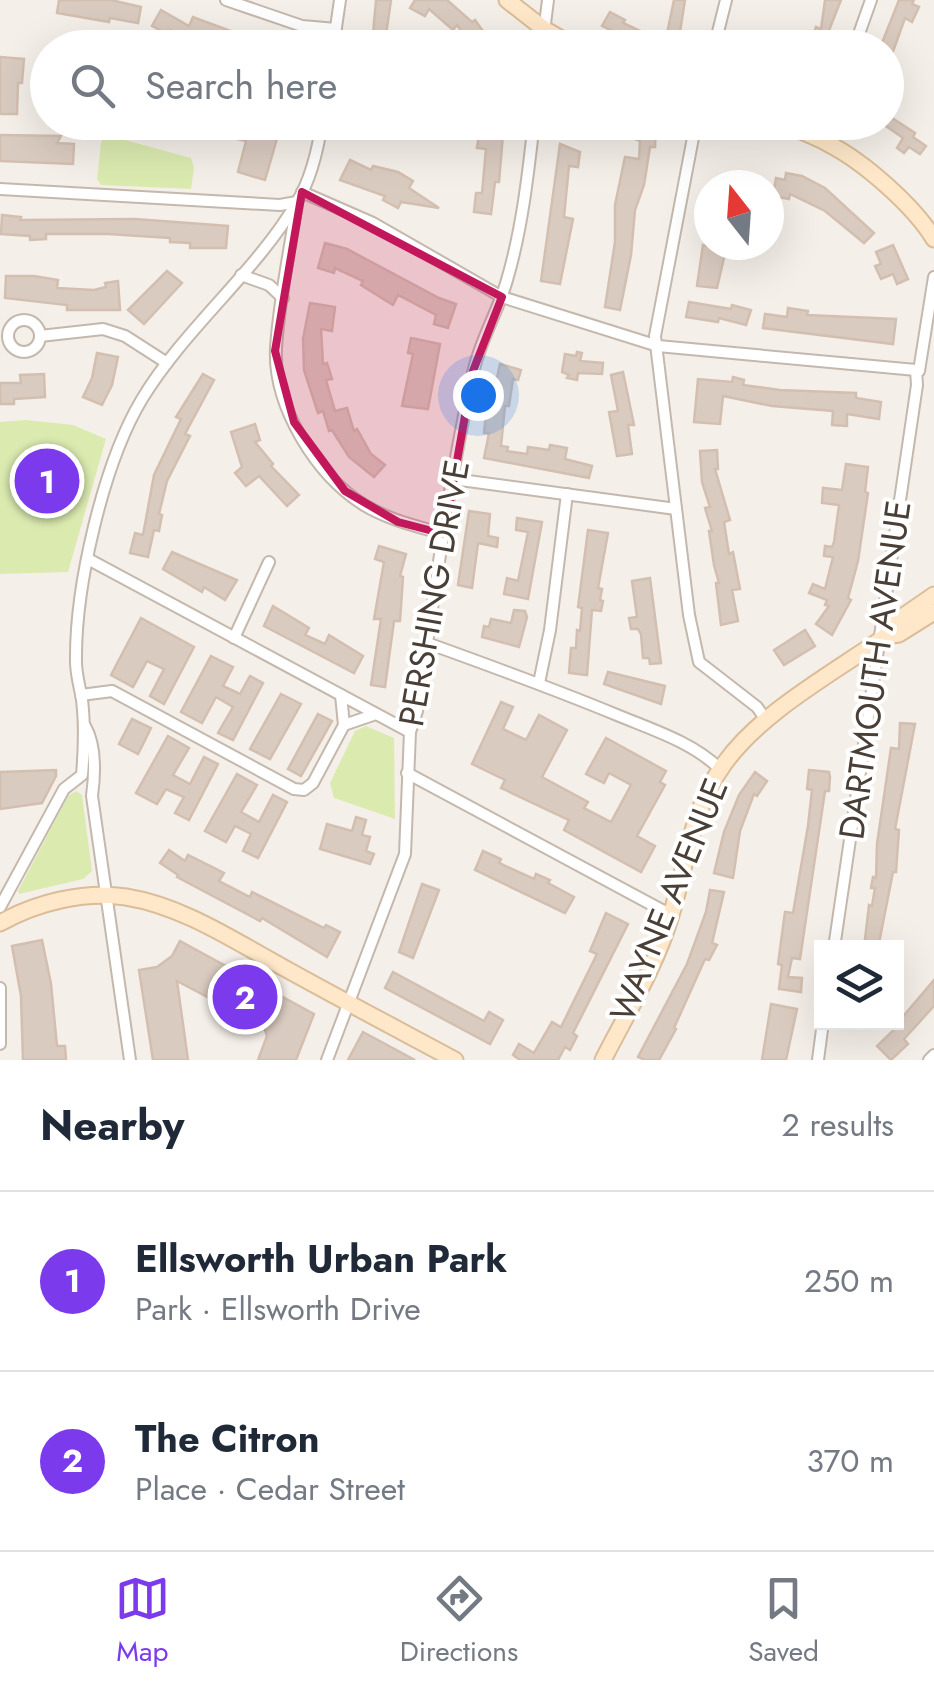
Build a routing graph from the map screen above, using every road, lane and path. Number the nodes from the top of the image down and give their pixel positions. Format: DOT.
graph roads {
  1 [pos="226,0"];
  2 [pos="340,0"];
  3 [pos="507,0"];
  4 [pos="548,0"];
  5 [pos="726,0"];
  6 [pos="871,0"];
  7 [pos="544,28"];
  8 [pos="336,30"];
  9 [pos="547,30"];
  10 [pos="718,30"];
  11 [pos="860,30"];
  12 [pos="316,140"];
  13 [pos="531,140"];
  14 [pos="692,140"];
  15 [pos="821,140"];
  16 [pos="831,140"];
  17 [pos="830,144"];
  18 [pos="0,189"];
  19 [pos="299,197"];
  20 [pos="934,239"];
  21 [pos="241,276"];
  22 [pos="934,277"];
  23 [pos="502,297"];
  24 [pos="283,298"];
  25 [pos="40,336"];
  26 [pos="658,346"];
  27 [pos="167,362"];
  28 [pos="916,370"];
  29 [pos="453,479"];
  30 [pos="568,494"];
  31 [pos="676,509"];
  32 [pos="444,534"];
  33 [pos="88,559"];
  34 [pos="269,562"];
  35 [pos="934,595"];
  36 [pos="934,612"];
  37 [pos="234,638"];
  38 [pos="882,638"];
  39 [pos="427,643"];
  40 [pos="539,683"];
  41 [pos="81,695"];
  42 [pos="341,695"];
  43 [pos="378,714"];
  44 [pos="766,720"];
  45 [pos="84,725"];
  46 [pos="344,725"];
  47 [pos="410,732"];
  48 [pos="720,769"];
  49 [pos="407,773"];
  50 [pos="106,896"];
  51 [pos="0,908"];
  52 [pos="671,916"];
  53 [pos="0,923"];
  54 [pos="835,940"];
  55 [pos="0,988"];
  56 [pos="350,1004"];
  57 [pos="822,1030"];
  58 [pos="0,1044"];
  59 [pos="130,1060"];
  60 [pos="328,1060"];
  61 [pos="455,1060"];
  62 [pos="603,1060"];
  63 [pos="818,1060"];
  1 -- 8 [label="street"];
  2 -- 8 [label="street"];
  3 -- 7 [label="street"];
  4 -- 7 [label="street"];
  5 -- 10 [label="street"];
  6 -- 11 [label="street"];
  7 -- 9 [label="street"];
  12 -- 19 [label="street"];
  13 -- 23 [label="street, PERSHING DRIVE"];
  14 -- 26 [label="street"];
  15 -- 17 [label="street"];
  16 -- 17 [label="street"];
  17 -- 20 [label="street"];
  18 -- 19 [label="street"];
  19 -- 21 [label="street"];
  19 -- 23 [label="street"];
  19 -- 24 [label="street"];
  21 -- 24 [label="street"];
  21 -- 27 [label="street"];
  22 -- 28 [label="street, DARTMOUTH AVENUE"];
  23 -- 26 [label="street"];
  23 -- 29 [label="street, PERSHING DRIVE"];
  24 -- 32 [label="street"];
  25 -- 27 [label="street"];
  26 -- 28 [label="street"];
  26 -- 31 [label="street"];
  27 -- 33 [label="street"];
  28 -- 38 [label="street, DARTMOUTH AVENUE"];
  29 -- 30 [label="street"];
  29 -- 32 [label="street, PERSHING DRIVE"];
  30 -- 31 [label="street"];
  30 -- 40 [label="street"];
  31 -- 44 [label="street"];
  32 -- 39 [label="street, PERSHING DRIVE"];
  33 -- 37 [label="street"];
  33 -- 41 [label="street"];
  34 -- 37 [label="street"];
  35 -- 38 [label="street, WAYNE AVENUE"];
  36 -- 38 [label="street, WAYNE AVENUE"];
  37 -- 42 [label="street"];
  38 -- 44 [label="street, WAYNE AVENUE"];
  38 -- 54 [label="street, DARTMOUTH AVENUE"];
  39 -- 40 [label="street"];
  39 -- 47 [label="street, PERSHING DRIVE"];
  40 -- 48 [label="street"];
  41 -- 45 [label="street"];
  41 -- 46 [label="street"];
  42 -- 43 [label="street"];
  42 -- 46 [label="street"];
  43 -- 46 [label="street"];
  43 -- 47 [label="street"];
  44 -- 48 [label="street, WAYNE AVENUE"];
  45 -- 50 [label="street"];
  45 -- 51 [label="street"];
  47 -- 49 [label="street, PERSHING DRIVE"];
  48 -- 52 [label="street, WAYNE AVENUE"];
  49 -- 52 [label="street"];
  49 -- 56 [label="street, PERSHING DRIVE"];
  50 -- 53 [label="street"];
  50 -- 56 [label="street"];
  50 -- 59 [label="street"];
  52 -- 62 [label="street, WAYNE AVENUE"];
  55 -- 58 [label="street"];
  56 -- 60 [label="street, PERSHING DRIVE"];
  56 -- 61 [label="street"];
  57 -- 63 [label="street"];
}
